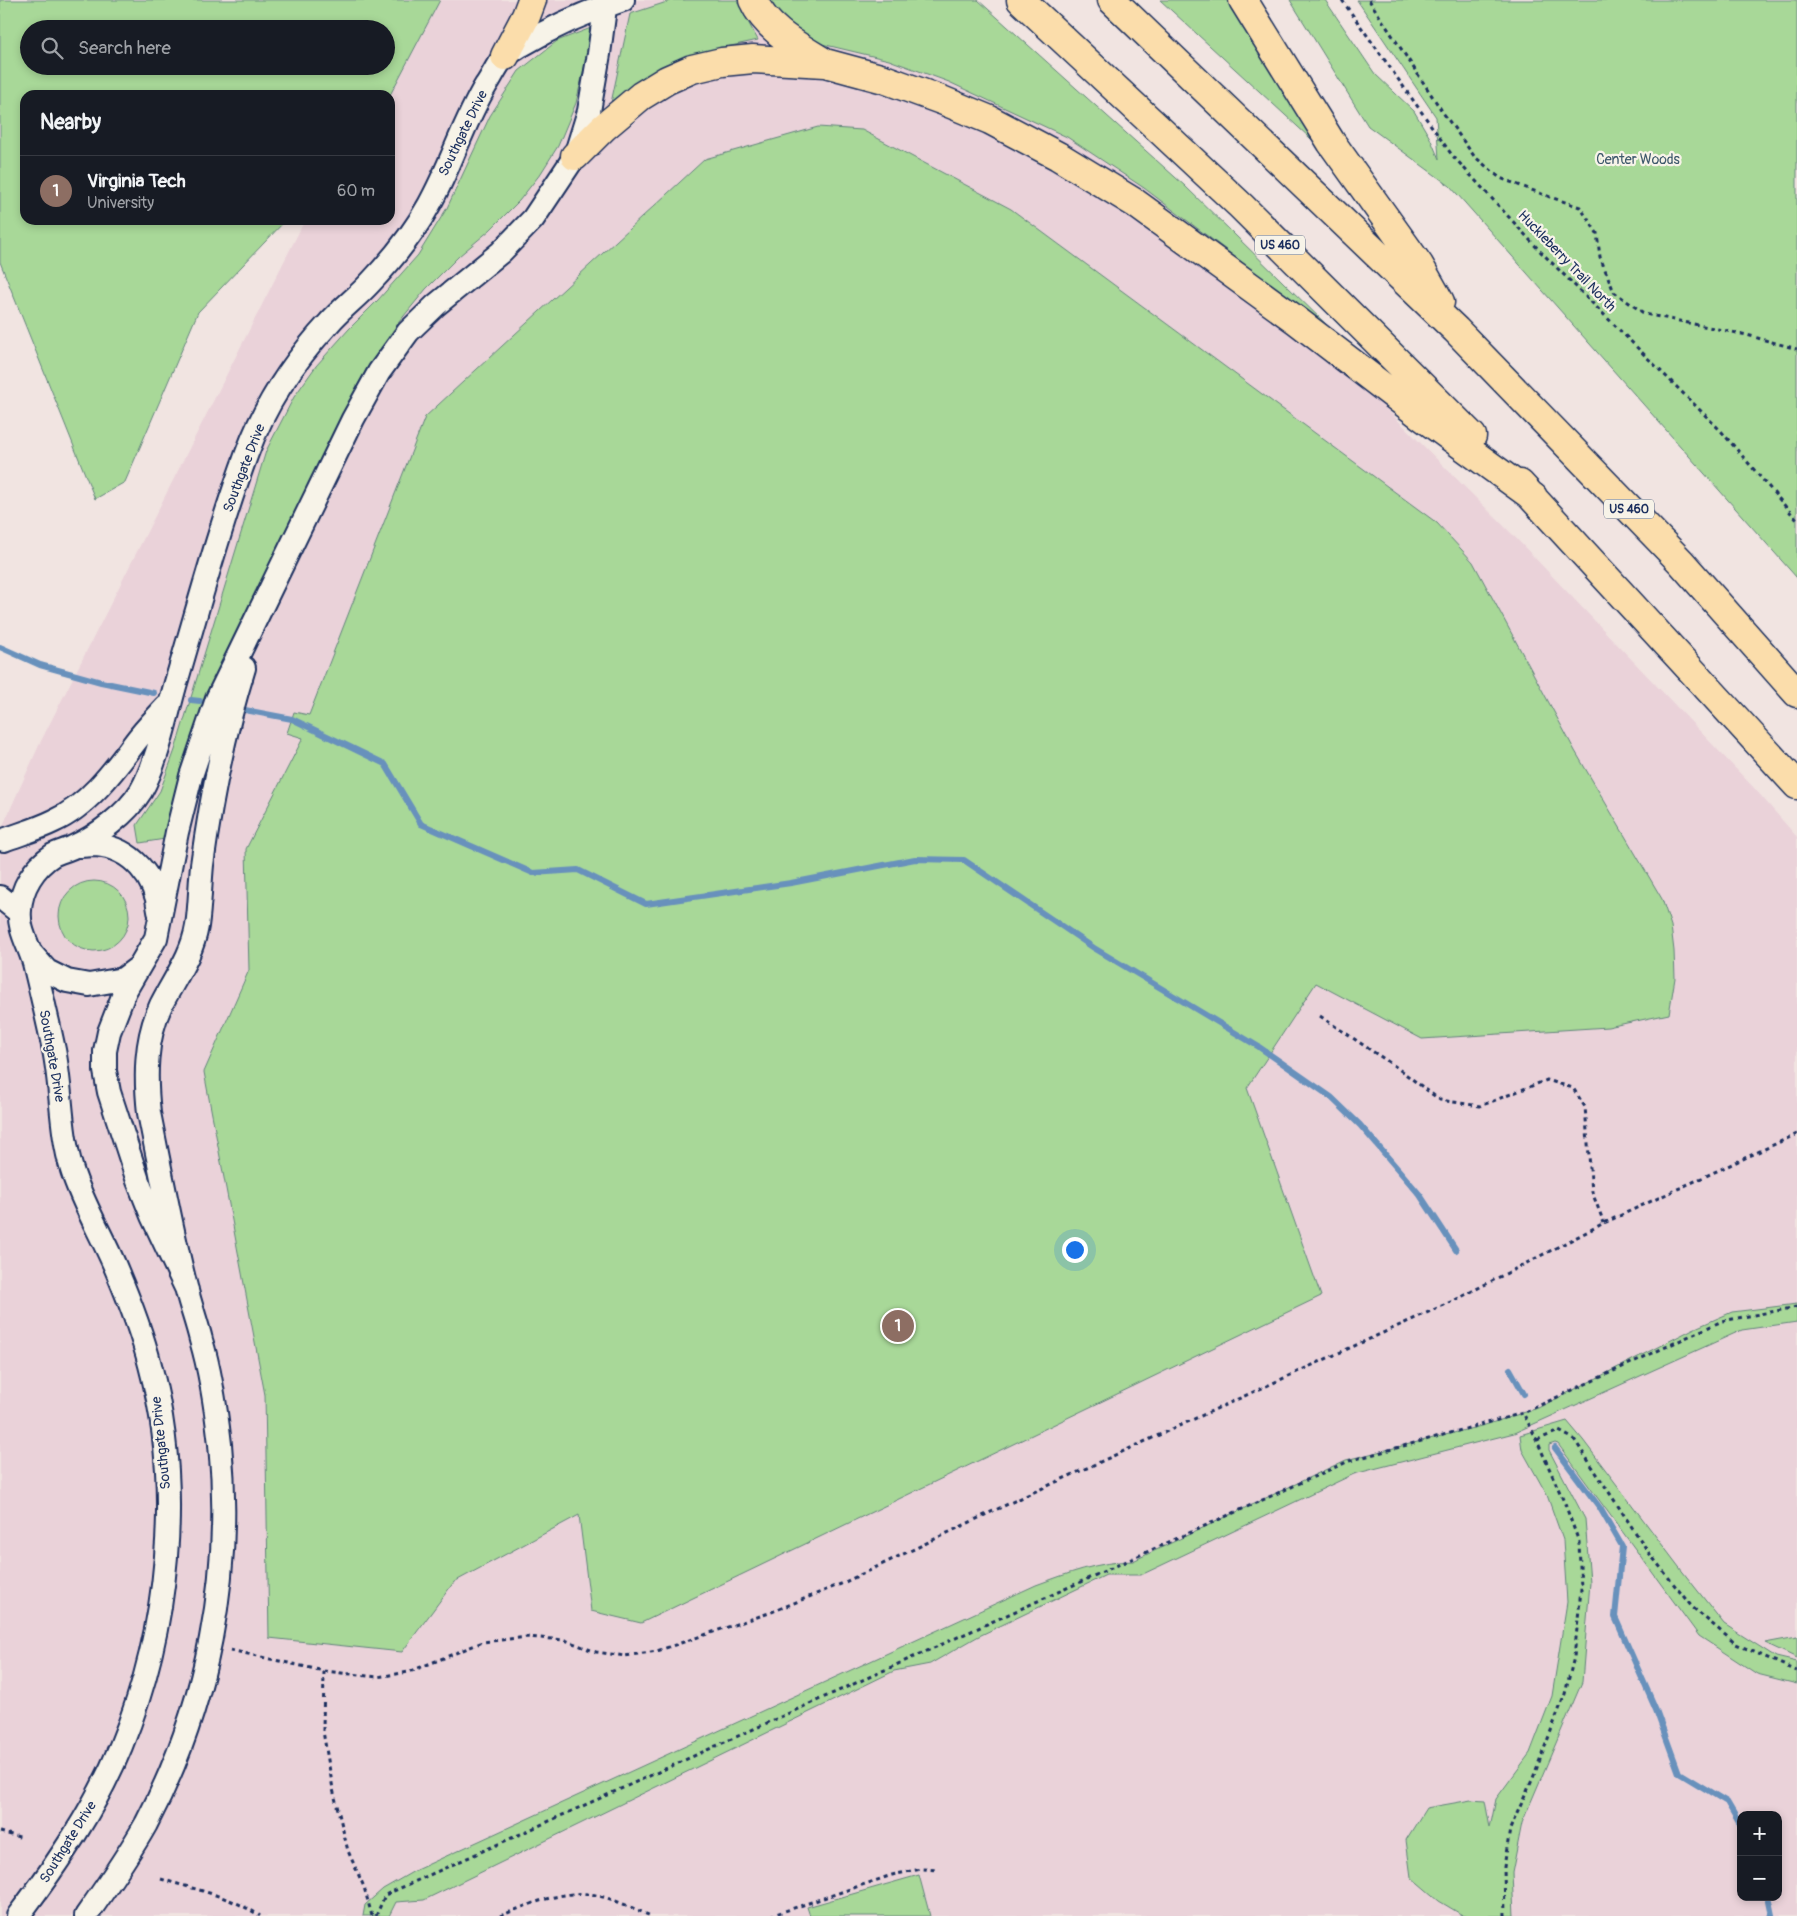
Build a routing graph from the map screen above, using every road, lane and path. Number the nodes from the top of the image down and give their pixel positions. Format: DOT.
graph roads {
  1 [pos="532,0"];
  2 [pos="753,0"];
  3 [pos="1021,0"];
  4 [pos="1112,0"];
  5 [pos="1243,0"];
  6 [pos="1342,0"];
  7 [pos="1369,0"];
  8 [pos="612,2"];
  9 [pos="504,56"];
  10 [pos="825,64"];
  11 [pos="575,156"];
  12 [pos="1456,330"];
  13 [pos="1797,348"];
  14 [pos="1533,497"];
  15 [pos="1797,520"];
  16 [pos="268,593"];
  17 [pos="1797,693"];
  18 [pos="171,700"];
  19 [pos="1797,785"];
  20 [pos="2,840"];
  21 [pos="72,848"];
  22 [pos="0,897"];
  23 [pos="19,912"];
  24 [pos="160,917"];
  25 [pos="32,954"];
  26 [pos="140,967"];
  27 [pos="1320,1016"];
  28 [pos="1797,1134"];
  29 [pos="1604,1223"];
  30 [pos="187,1290"];
  31 [pos="1797,1307"];
  32 [pos="1523,1413"];
  33 [pos="1537,1440"];
  34 [pos="210,1646"];
  35 [pos="324,1671"];
  36 [pos="1797,1671"];
  37 [pos="0,1832"];
  38 [pos="23,1838"];
  39 [pos="938,1870"];
  40 [pos="161,1879"];
  41 [pos="18,1916"];
  42 [pos="86,1916"];
  43 [pos="260,1916"];
  44 [pos="372,1916"];
  45 [pos="376,1916"];
  46 [pos="500,1916"];
  47 [pos="651,1916"];
  48 [pos="770,1916"];
  49 [pos="1505,1916"];
  1 -- 9 [label="highway"];
  2 -- 10 [label="highway"];
  3 -- 14 [label="highway, US 460"];
  4 -- 12 [label="highway, US 460"];
  5 -- 12 [label="highway"];
  6 -- 15 [label="path, Huckleberry Trail North"];
  7 -- 13 [label="path"];
  8 -- 9 [label="main road, Southgate Drive"];
  8 -- 11 [label="main road, Southgate Drive"];
  9 -- 18 [label="main road, Southgate Drive"];
  10 -- 11 [label="highway"];
  10 -- 14 [label="highway"];
  11 -- 16 [label="main road, Southgate Drive"];
  12 -- 17 [label="highway, US 460"];
  14 -- 19 [label="highway, US 460"];
  16 -- 24 [label="main road, Southgate Drive"];
  16 -- 30 [label="main road, Southgate Drive"];
  18 -- 20 [label="main road"];
  18 -- 21 [label="main road, Southgate Drive"];
  20 -- 21 [label="main road"];
  21 -- 23 [label="main road, Southgate Drive"];
  21 -- 24 [label="main road, Southgate Drive"];
  22 -- 23 [label="main road"];
  23 -- 25 [label="main road, Southgate Drive"];
  24 -- 26 [label="main road, Southgate Drive"];
  25 -- 26 [label="main road, Southgate Drive"];
  25 -- 41 [label="main road, Southgate Drive"];
  26 -- 30 [label="main road, Southgate Drive"];
  27 -- 29 [label="path"];
  28 -- 29 [label="path"];
  29 -- 35 [label="path"];
  30 -- 34 [label="main road, Southgate Drive"];
  31 -- 32 [label="path"];
  32 -- 33 [label="path"];
  32 -- 45 [label="path"];
  33 -- 36 [label="path"];
  33 -- 49 [label="path"];
  34 -- 35 [label="path"];
  34 -- 42 [label="main road, Southgate Drive"];
  35 -- 44 [label="path"];
  37 -- 38 [label="path"];
  39 -- 48 [label="path"];
  40 -- 43 [label="path"];
  46 -- 47 [label="path"];
}
